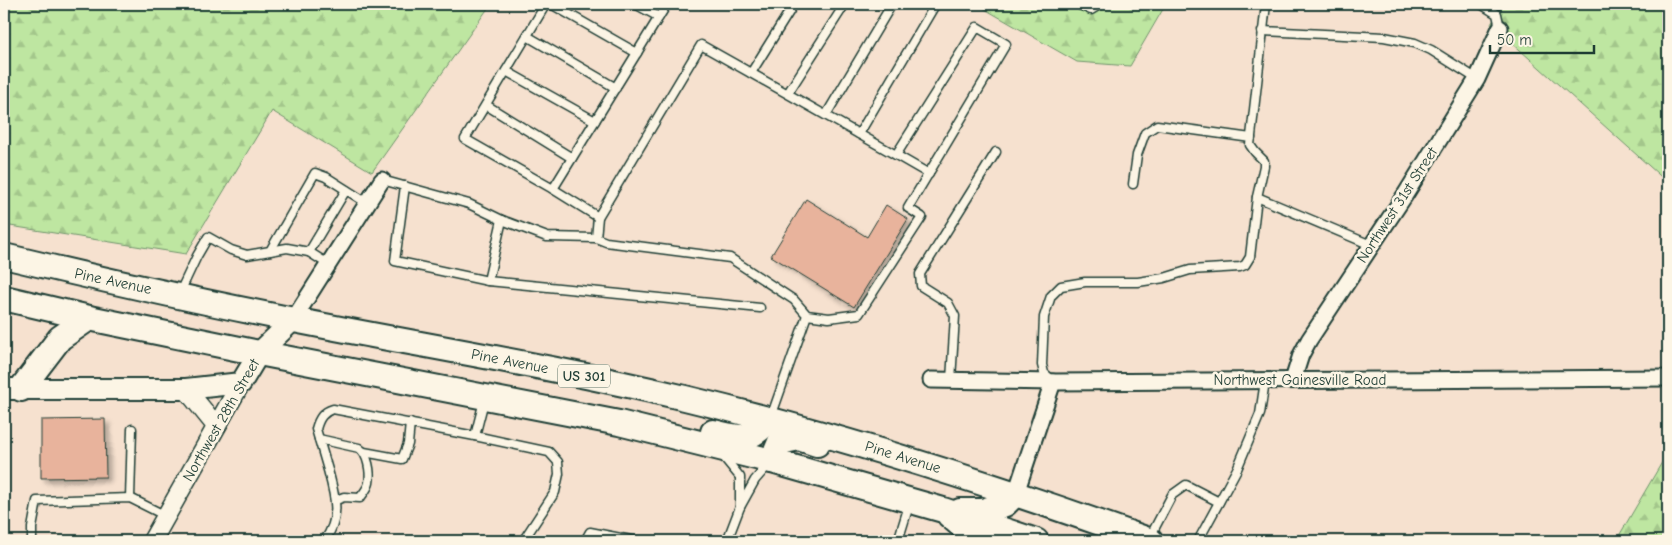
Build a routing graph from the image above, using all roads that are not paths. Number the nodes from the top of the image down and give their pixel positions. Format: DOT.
graph roads {
  1 [pos="546,4"];
  2 [pos="551,4"];
  3 [pos="635,4"];
  4 [pos="667,4"];
  5 [pos="794,4"];
  6 [pos="845,4"];
  7 [pos="892,4"];
  8 [pos="933,4"];
  9 [pos="1077,4"];
  10 [pos="1100,4"];
  11 [pos="1266,4"];
  12 [pos="1481,4"];
  13 [pos="659,17"];
  14 [pos="1500,28"];
  15 [pos="1262,31"];
  16 [pos="527,36"];
  17 [pos="637,53"];
  18 [pos="506,70"];
  19 [pos="751,73"];
  20 [pos="1477,79"];
  21 [pos="616,88"];
  22 [pos="788,94"];
  23 [pos="486,105"];
  24 [pos="826,115"];
  25 [pos="595,121"];
  26 [pos="859,134"];
  27 [pos="1251,138"];
  28 [pos="996,152"];
  29 [pos="896,154"];
  30 [pos="572,158"];
  31 [pos="929,174"];
  32 [pos="382,180"];
  33 [pos="1133,184"];
  34 [pos="405,186"];
  35 [pos="553,189"];
  36 [pos="346,190"];
  37 [pos="1257,197"];
  38 [pos="367,203"];
  39 [pos="598,217"];
  40 [pos="502,220"];
  41 [pos="596,238"];
  42 [pos="1371,245"];
  43 [pos="270,250"];
  44 [pos="309,252"];
  45 [pos="4,256"];
  46 [pos="328,264"];
  47 [pos="488,280"];
  48 [pos="178,295"];
  49 [pos="4,298"];
  50 [pos="760,308"];
  51 [pos="807,315"];
  52 [pos="89,318"];
  53 [pos="293,320"];
  54 [pos="259,353"];
  55 [pos="1668,378"];
  56 [pos="931,380"];
  57 [pos="951,380"];
  58 [pos="1293,380"];
  59 [pos="1265,381"];
  60 [pos="1054,382"];
  61 [pos="241,383"];
  62 [pos="12,389"];
  63 [pos="186,389"];
  64 [pos="485,396"];
  65 [pos="548,409"];
  66 [pos="770,419"];
  67 [pos="410,423"];
  68 [pos="216,426"];
  69 [pos="132,429"];
  70 [pos="475,436"];
  71 [pos="319,439"];
  72 [pos="708,445"];
  73 [pos="364,452"];
  74 [pos="772,460"];
  75 [pos="914,460"];
  76 [pos="1016,492"];
  77 [pos="130,498"];
  78 [pos="336,500"];
  79 [pos="911,501"];
  80 [pos="1219,502"];
  81 [pos="740,507"];
  82 [pos="943,510"];
  83 [pos="166,516"];
  84 [pos="1021,539"];
  85 [pos="32,541"];
  86 [pos="152,541"];
  87 [pos="324,541"];
  88 [pos="523,541"];
  89 [pos="585,541"];
  90 [pos="636,541"];
  91 [pos="727,541"];
  92 [pos="898,541"];
  93 [pos="976,541"];
  94 [pos="1150,541"];
  95 [pos="1198,541"];
  1 -- 16 [label="lane"];
  2 -- 17 [label="lane"];
  3 -- 13 [label="lane"];
  4 -- 13 [label="lane"];
  5 -- 19 [label="lane"];
  6 -- 22 [label="lane"];
  7 -- 24 [label="lane"];
  8 -- 26 [label="lane"];
  9 -- 10 [label="lane"];
  11 -- 15 [label="lane"];
  12 -- 14 [label="lane"];
  13 -- 17 [label="lane"];
  14 -- 20 [label="street, Northwest 31st Street"];
  15 -- 20 [label="lane"];
  15 -- 27 [label="lane"];
  16 -- 18 [label="lane"];
  16 -- 21 [label="lane"];
  17 -- 21 [label="lane"];
  18 -- 23 [label="lane"];
  18 -- 25 [label="lane"];
  19 -- 22 [label="lane"];
  19 -- 39 [label="lane"];
  20 -- 42 [label="street, Northwest 31st Street"];
  21 -- 25 [label="lane"];
  22 -- 24 [label="lane"];
  23 -- 30 [label="lane"];
  23 -- 35 [label="lane"];
  24 -- 26 [label="lane"];
  25 -- 30 [label="lane"];
  26 -- 29 [label="lane"];
  27 -- 33 [label="lane"];
  27 -- 37 [label="lane"];
  28 -- 57 [label="lane"];
  29 -- 31 [label="lane"];
  29 -- 31 [label="lane"];
  30 -- 35 [label="lane"];
  31 -- 51 [label="lane"];
  32 -- 34 [label="lane"];
  32 -- 38 [label="street, Northwest 28th Street"];
  34 -- 40 [label="lane"];
  34 -- 47 [label="lane"];
  35 -- 39 [label="lane"];
  36 -- 38 [label="lane"];
  36 -- 43 [label="lane"];
  36 -- 44 [label="lane"];
  37 -- 42 [label="lane"];
  37 -- 60 [label="lane"];
  38 -- 46 [label="street, Northwest 28th Street"];
  39 -- 41 [label="lane"];
  40 -- 41 [label="lane"];
  40 -- 47 [label="lane"];
  41 -- 51 [label="lane"];
  42 -- 58 [label="street, Northwest 31st Street"];
  43 -- 44 [label="lane"];
  43 -- 48 [label="lane"];
  44 -- 46 [label="lane"];
  45 -- 48 [label="highway, Pine Avenue / US 301"];
  46 -- 53 [label="street, Northwest 28th Street"];
  47 -- 50 [label="lane"];
  48 -- 53 [label="highway, Pine Avenue / US 301"];
  49 -- 52 [label="highway"];
  51 -- 66 [label="lane"];
  52 -- 54 [label="highway"];
  52 -- 62 [label="highway"];
  53 -- 54 [label="main road, Northwest 28th Street"];
  53 -- 66 [label="highway, Pine Avenue / US 301"];
  54 -- 61 [label="main road, Northwest 28th Street"];
  54 -- 64 [label="highway"];
  55 -- 58 [label="street, Northwest Gainesville Road"];
  56 -- 57 [label="street, Northwest Gainesville Road"];
  57 -- 60 [label="street, Northwest Gainesville Road"];
  58 -- 59 [label="street, Northwest Gainesville Road"];
  59 -- 60 [label="street, Northwest Gainesville Road"];
  59 -- 80 [label="lane"];
  60 -- 76 [label="street"];
  61 -- 63 [label="main road"];
  61 -- 68 [label="street, Northwest 28th Street"];
  62 -- 63 [label="main road"];
  63 -- 68 [label="street"];
  64 -- 65 [label="highway"];
  64 -- 70 [label="lane"];
  65 -- 66 [label="highway"];
  65 -- 72 [label="highway"];
  66 -- 75 [label="highway, Pine Avenue / US 301"];
  67 -- 70 [label="lane"];
  67 -- 71 [label="lane"];
  67 -- 73 [label="lane"];
  68 -- 83 [label="street, Northwest 28th Street"];
  69 -- 77 [label="lane"];
  70 -- 88 [label="lane"];
  71 -- 73 [label="lane"];
  71 -- 78 [label="lane"];
  72 -- 74 [label="highway"];
  72 -- 81 [label="lane"];
  73 -- 78 [label="lane"];
  74 -- 75 [label="highway"];
  74 -- 79 [label="highway"];
  74 -- 81 [label="lane"];
  75 -- 76 [label="highway, Pine Avenue / US 301"];
  76 -- 82 [label="highway"];
  76 -- 94 [label="highway, Pine Avenue / US 301"];
  77 -- 83 [label="lane"];
  77 -- 85 [label="lane"];
  78 -- 87 [label="lane"];
  79 -- 82 [label="highway"];
  79 -- 92 [label="lane"];
  80 -- 94 [label="lane"];
  80 -- 95 [label="lane"];
  81 -- 91 [label="lane"];
  82 -- 84 [label="highway"];
  82 -- 93 [label="highway"];
  83 -- 86 [label="street, Northwest 28th Street"];
  89 -- 90 [label="lane"];
}
